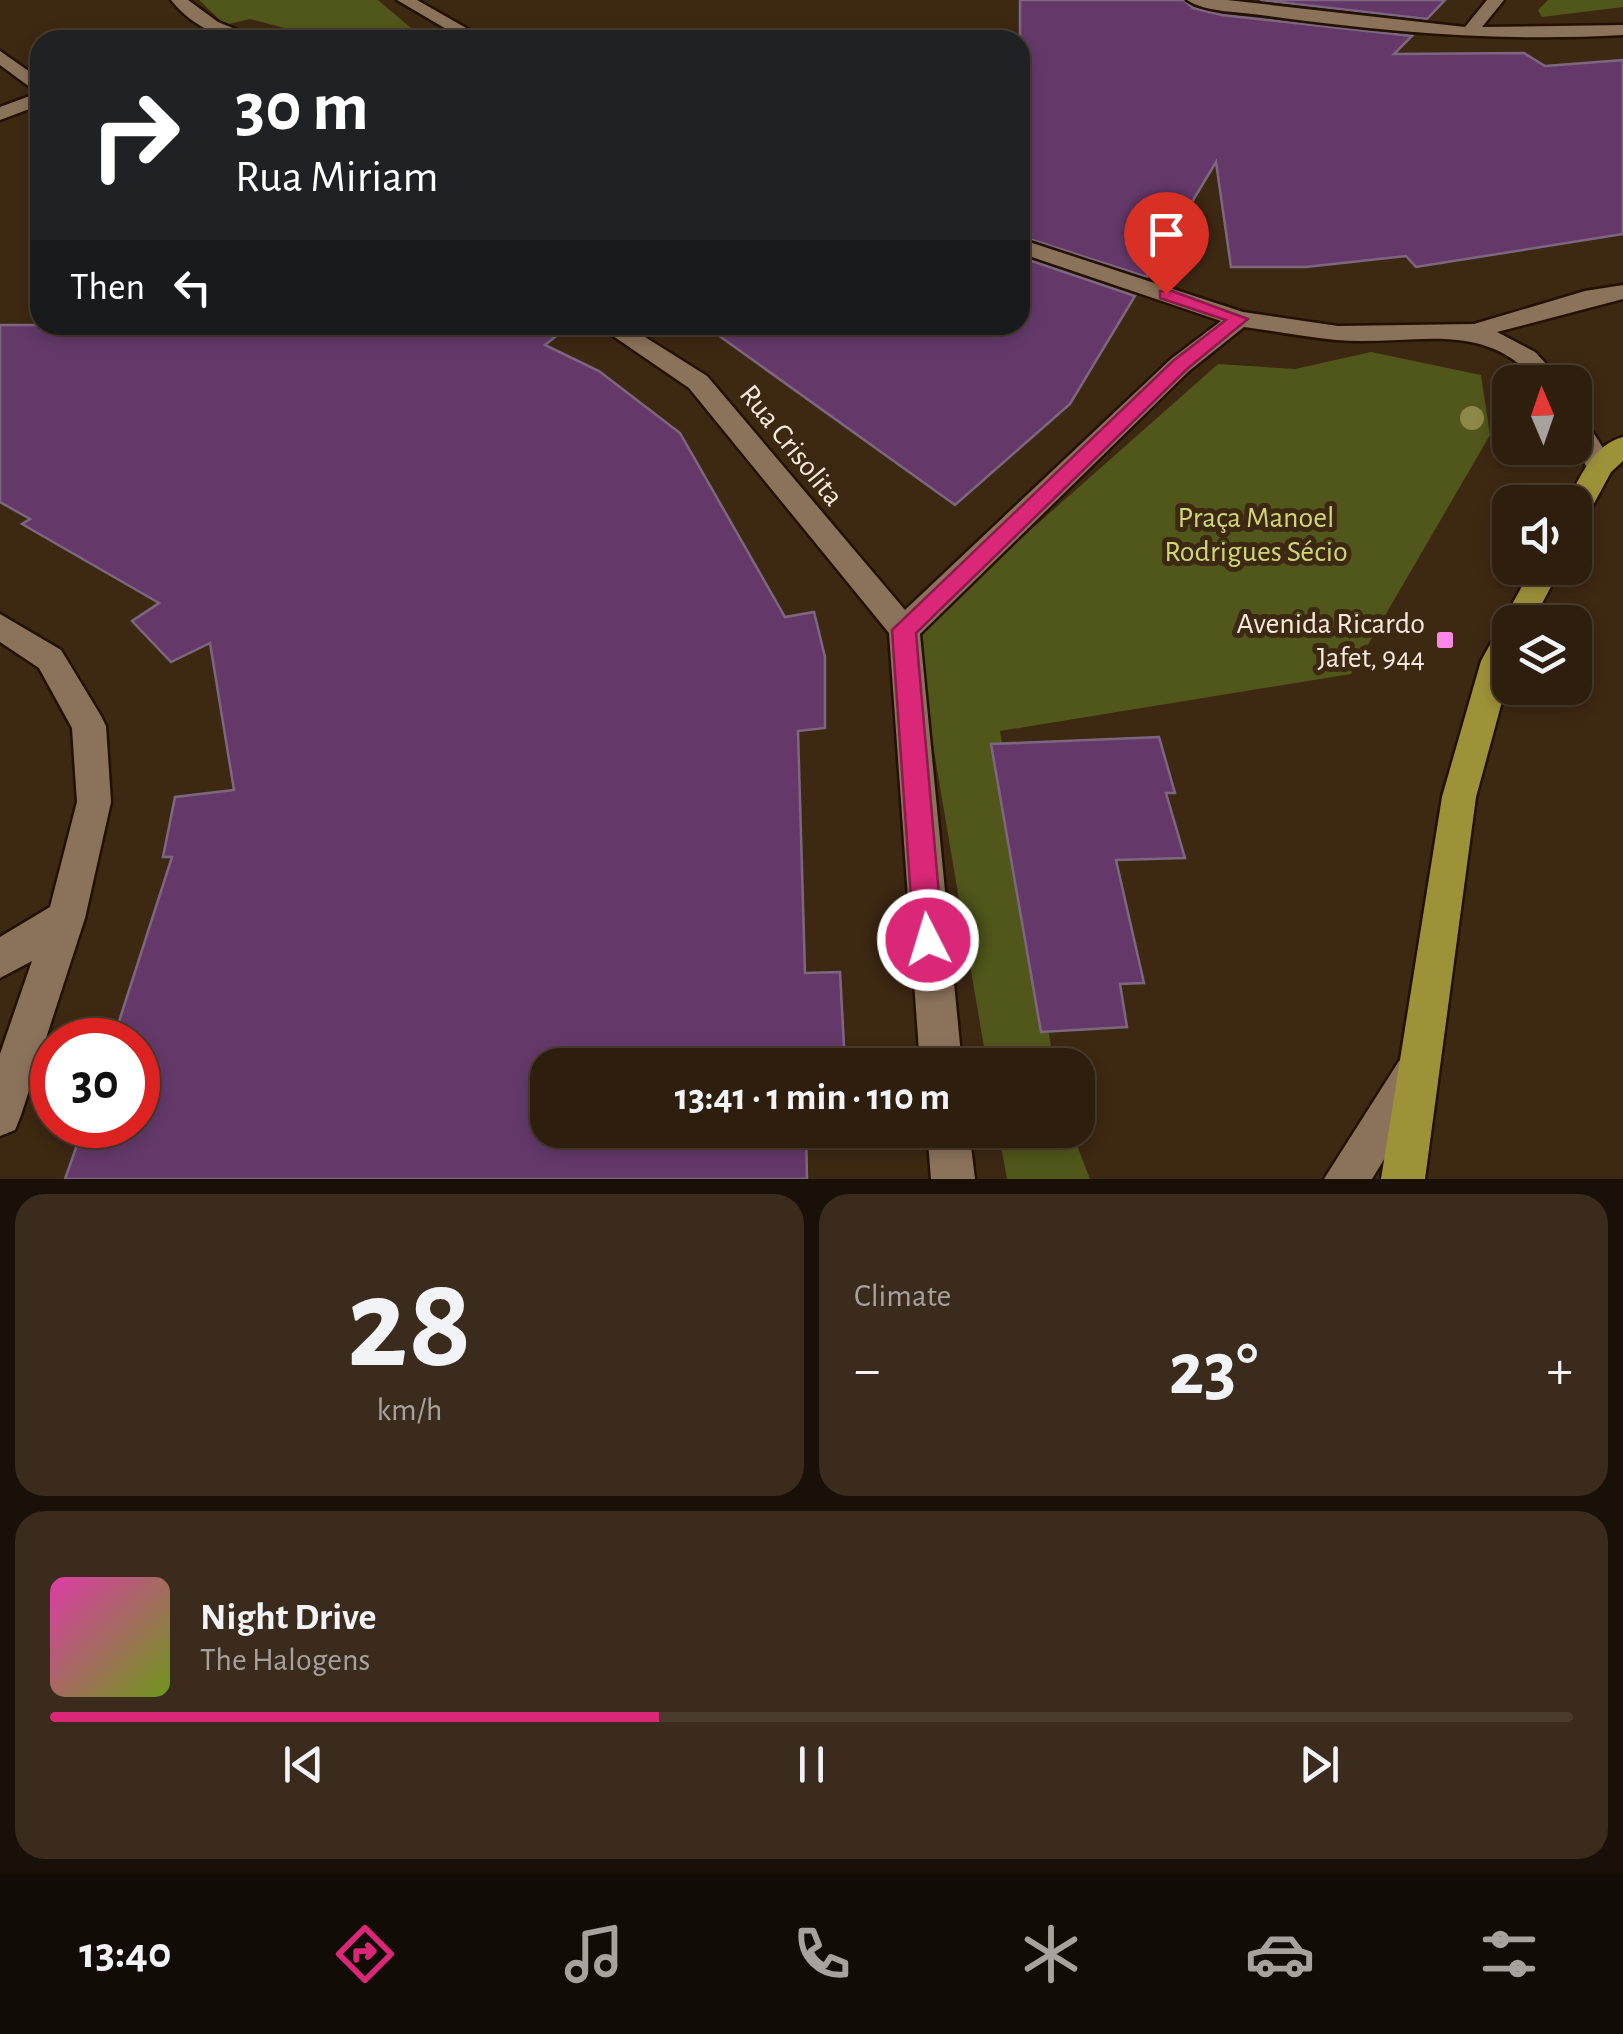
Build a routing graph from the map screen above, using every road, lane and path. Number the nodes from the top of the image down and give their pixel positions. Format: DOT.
graph roads {
  1 [pos="179,0"];
  2 [pos="405,0"];
  3 [pos="1194,0"];
  4 [pos="1496,0"];
  5 [pos="219,30"];
  6 [pos="458,30"];
  7 [pos="1623,30"];
  8 [pos="1470,31"];
  9 [pos="0,56"];
  10 [pos="30,80"];
  11 [pos="30,102"];
  12 [pos="0,114"];
  13 [pos="1030,249"];
  14 [pos="1623,292"];
  15 [pos="1239,319"];
  16 [pos="1475,330"];
  17 [pos="625,335"];
  18 [pos="1537,365"];
  19 [pos="1623,446"];
  20 [pos="1592,453"];
  21 [pos="1600,466"];
  22 [pos="1590,485"];
  23 [pos="0,626"];
  24 [pos="904,630"];
  25 [pos="1492,679"];
  26 [pos="66,918"];
  27 [pos="0,960"];
  28 [pos="941,1048"];
  29 [pos="1416,1074"];
  30 [pos="0,1115"];
  31 [pos="950,1148"];
  32 [pos="953,1179"];
  33 [pos="1346,1179"];
  34 [pos="1403,1179"];
  1 -- 5 [label="street"];
  2 -- 6 [label="street"];
  3 -- 8 [label="street"];
  4 -- 8 [label="street"];
  7 -- 8 [label="street"];
  9 -- 10 [label="street"];
  11 -- 12 [label="street"];
  13 -- 15 [label="street"];
  14 -- 16 [label="street"];
  15 -- 16 [label="street"];
  15 -- 24 [label="street"];
  16 -- 18 [label="street"];
  17 -- 24 [label="street, Rua Crisolita"];
  19 -- 21 [label="main road"];
  20 -- 21 [label="street"];
  21 -- 22 [label="main road"];
  23 -- 26 [label="street"];
  24 -- 28 [label="street"];
  25 -- 29 [label="main road"];
  26 -- 27 [label="street"];
  26 -- 30 [label="street"];
  29 -- 33 [label="street"];
  29 -- 34 [label="main road"];
  31 -- 32 [label="street"];
}
